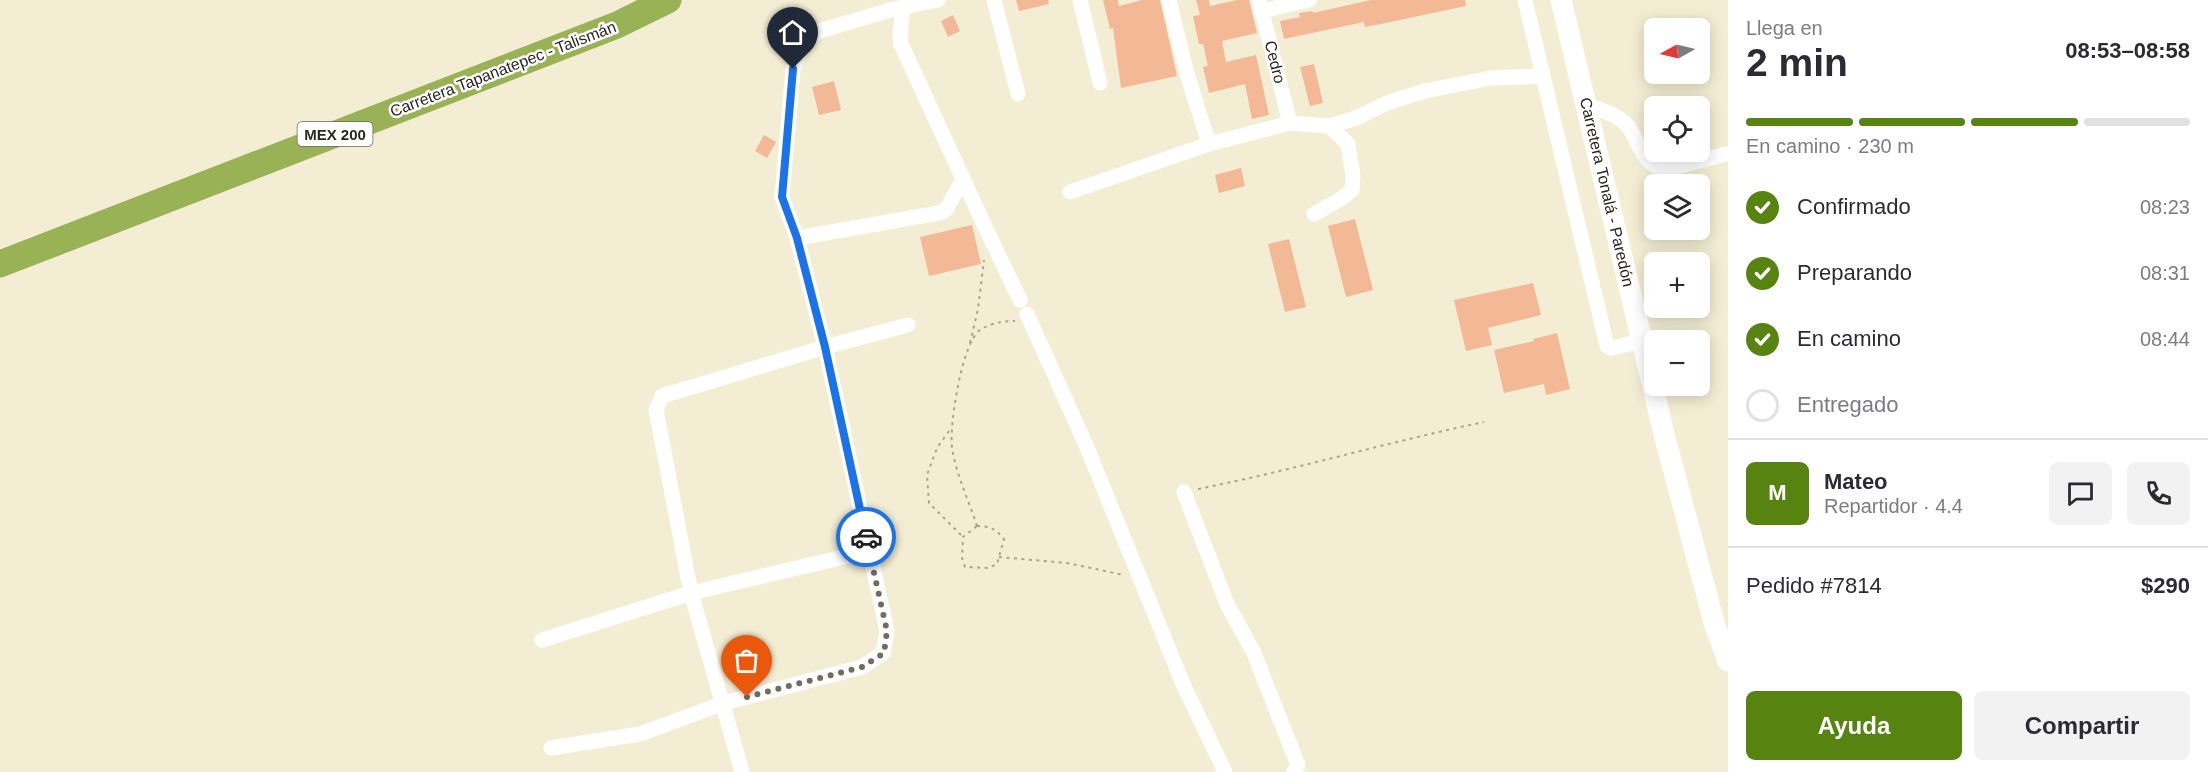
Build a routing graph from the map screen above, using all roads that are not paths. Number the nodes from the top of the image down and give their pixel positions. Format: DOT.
graph roads {
  1 [pos="630,0"];
  2 [pos="669,0"];
  3 [pos="938,0"];
  4 [pos="994,0"];
  5 [pos="1080,0"];
  6 [pos="1169,0"];
  7 [pos="1309,0"];
  8 [pos="1525,0"];
  9 [pos="1561,0"];
  10 [pos="1261,5"];
  11 [pos="893,6"];
  12 [pos="1542,76"];
  13 [pos="1100,83"];
  14 [pos="1018,94"];
  15 [pos="1586,104"];
  16 [pos="1356,118"];
  17 [pos="1290,123"];
  18 [pos="1329,126"];
  19 [pos="1209,144"];
  20 [pos="1348,144"];
  21 [pos="1726,154"];
  22 [pos="963,179"];
  23 [pos="1070,192"];
  24 [pos="1314,214"];
  25 [pos="797,238"];
  26 [pos="0,247"];
  27 [pos="0,264"];
  28 [pos="908,325"];
  29 [pos="1642,341"];
  30 [pos="825,347"];
  31 [pos="1184,492"];
  32 [pos="869,551"];
  33 [pos="692,593"];
  34 [pos="542,640"];
  35 [pos="1728,661"];
  36 [pos="724,703"];
  37 [pos="551,748"];
  38 [pos="742,772"];
  39 [pos="1226,772"];
  40 [pos="1293,772"];
  1 -- 26 [label="highway, Carretera Tapanatepec - Talismán / MEX 200"];
  2 -- 27 [label="highway, Carretera Tapanatepec - Talismán / MEX 200"];
  3 -- 11 [label="street"];
  4 -- 14 [label="street"];
  5 -- 13 [label="street"];
  6 -- 19 [label="street"];
  7 -- 10 [label="street"];
  8 -- 12 [label="street"];
  9 -- 15 [label="main road, Carretera Tonalá - Paredón"];
  10 -- 17 [label="street, Cedro"];
  11 -- 22 [label="street"];
  11 -- 25 [label="street"];
  12 -- 16 [label="street"];
  12 -- 29 [label="street"];
  15 -- 21 [label="street"];
  15 -- 29 [label="main road, Carretera Tonalá - Paredón"];
  16 -- 18 [label="street"];
  16 -- 20 [label="street"];
  17 -- 18 [label="street"];
  17 -- 19 [label="street"];
  18 -- 20 [label="street"];
  19 -- 23 [label="street"];
  20 -- 24 [label="street"];
  22 -- 25 [label="street"];
  22 -- 39 [label="street"];
  25 -- 30 [label="street"];
  28 -- 30 [label="street"];
  29 -- 35 [label="main road, Carretera Tonalá - Paredón"];
  30 -- 32 [label="street"];
  30 -- 33 [label="street"];
  31 -- 40 [label="street"];
  32 -- 33 [label="street"];
  32 -- 36 [label="street"];
  33 -- 34 [label="street"];
  33 -- 36 [label="street"];
  36 -- 37 [label="street"];
  36 -- 38 [label="street"];
}
